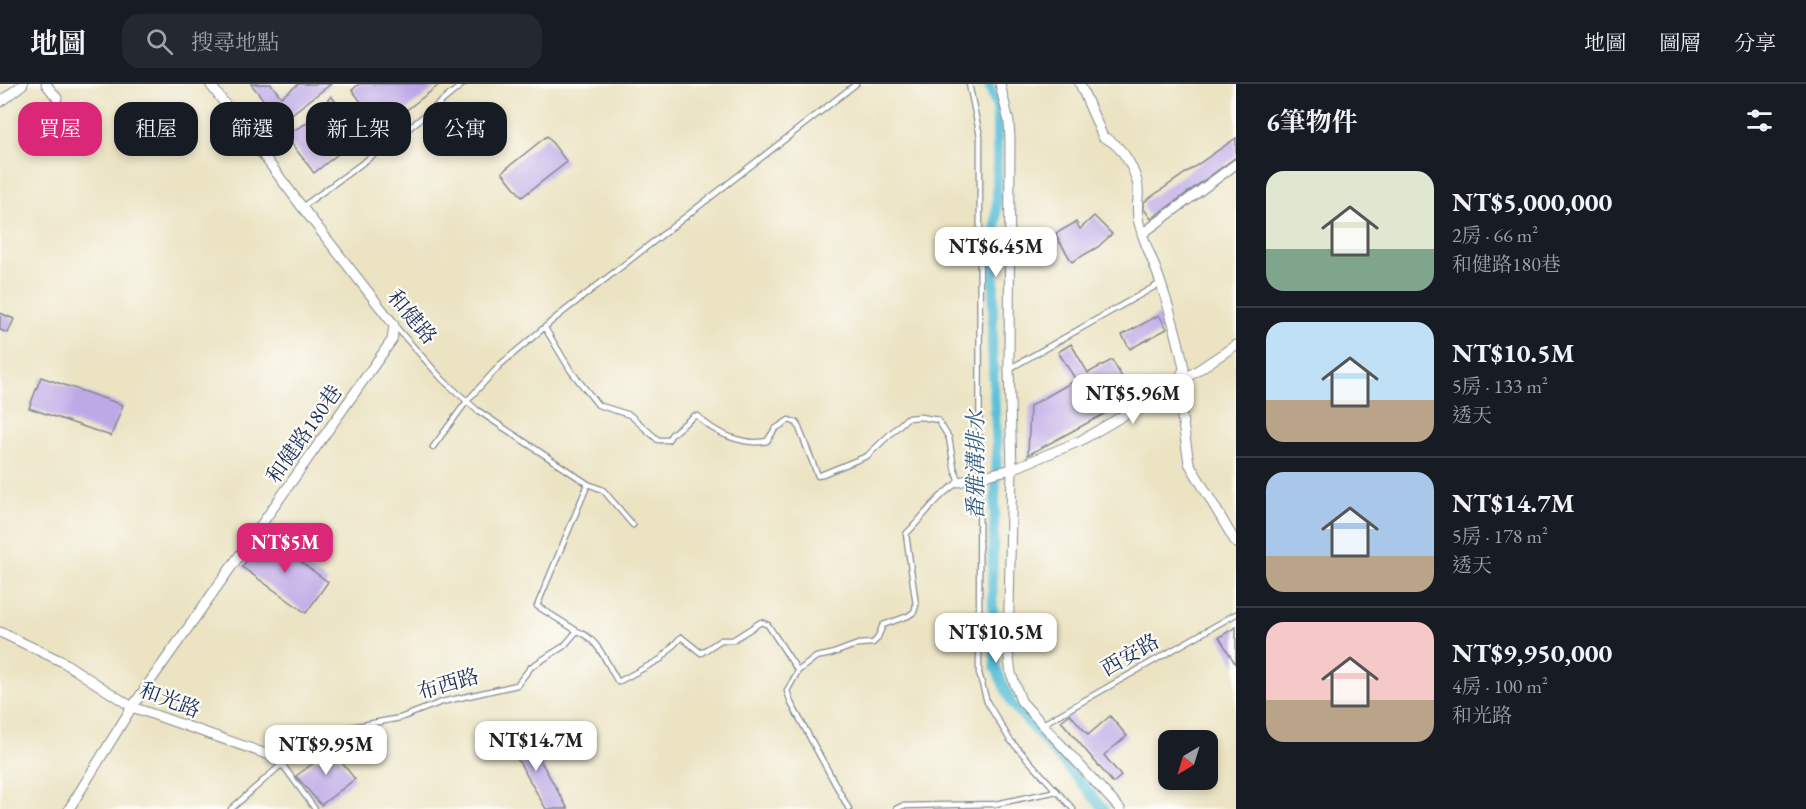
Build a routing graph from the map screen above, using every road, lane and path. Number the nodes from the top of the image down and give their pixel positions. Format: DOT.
graph roads {
  1 [pos="23,84"];
  2 [pos="46,84"];
  3 [pos="210,84"];
  4 [pos="463,84"];
  5 [pos="856,84"];
  6 [pos="969,84"];
  7 [pos="1000,84"];
  8 [pos="1080,84"];
  9 [pos="57,98"];
  10 [pos="0,102"];
  11 [pos="1236,164"];
  12 [pos="302,207"];
  13 [pos="1142,234"];
  14 [pos="1161,284"];
  15 [pos="394,325"];
  16 [pos="545,328"];
  17 [pos="1236,345"];
  18 [pos="1009,369"];
  19 [pos="1177,384"];
  20 [pos="467,401"];
  21 [pos="434,447"];
  22 [pos="1008,470"];
  23 [pos="981,476"];
  24 [pos="959,482"];
  25 [pos="588,484"];
  26 [pos="633,525"];
  27 [pos="1236,543"];
  28 [pos="1236,614"];
  29 [pos="0,632"];
  30 [pos="577,632"];
  31 [pos="798,671"];
  32 [pos="132,707"];
  33 [pos="1044,723"];
  34 [pos="282,764"];
  35 [pos="1057,791"];
  36 [pos="69,809"];
  37 [pos="231,809"];
  38 [pos="315,809"];
  39 [pos="849,809"];
  40 [pos="896,809"];
  41 [pos="1073,809"];
  42 [pos="1120,809"];
  1 -- 10 [label="street"];
  2 -- 9 [label="street"];
  3 -- 12 [label="street, 和健路"];
  4 -- 12 [label="lane"];
  5 -- 16 [label="lane"];
  6 -- 23 [label="lane"];
  7 -- 18 [label="street"];
  8 -- 13 [label="street"];
  11 -- 13 [label="street"];
  12 -- 15 [label="street, 和健路"];
  13 -- 14 [label="street"];
  14 -- 18 [label="lane"];
  14 -- 19 [label="street"];
  15 -- 20 [label="lane, 和健路"];
  15 -- 32 [label="street, 和健路180巷"];
  16 -- 20 [label="lane"];
  16 -- 24 [label="lane"];
  17 -- 19 [label="street"];
  18 -- 22 [label="street"];
  19 -- 22 [label="street"];
  19 -- 27 [label="street"];
  20 -- 21 [label="lane"];
  20 -- 25 [label="lane, 和健路"];
  22 -- 23 [label="street"];
  22 -- 33 [label="street"];
  23 -- 24 [label="street"];
  23 -- 35 [label="lane"];
  24 -- 31 [label="lane"];
  25 -- 26 [label="lane, 和健路"];
  25 -- 30 [label="lane"];
  28 -- 33 [label="lane, 西安路"];
  29 -- 32 [label="street, 和光路"];
  30 -- 31 [label="lane"];
  30 -- 34 [label="lane, 布西路"];
  31 -- 39 [label="lane"];
  32 -- 34 [label="street, 和光路"];
  32 -- 36 [label="street, 和健路180巷"];
  33 -- 42 [label="street"];
  34 -- 37 [label="lane, 布西路"];
  34 -- 38 [label="lane, 和光路"];
  35 -- 40 [label="lane"];
  35 -- 41 [label="lane"];
}
